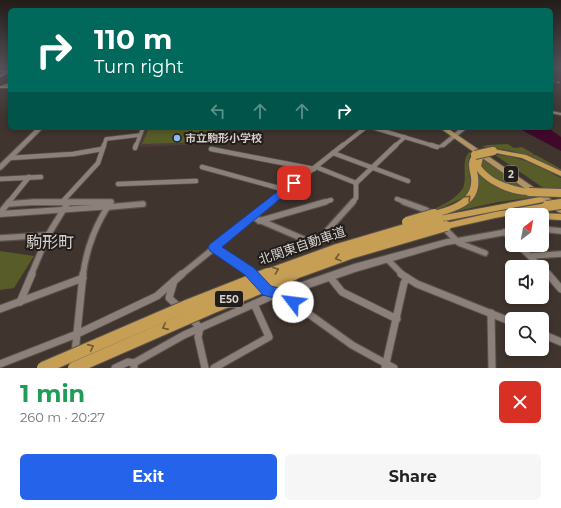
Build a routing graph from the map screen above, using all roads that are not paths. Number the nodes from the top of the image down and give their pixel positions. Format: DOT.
graph roads {
  1 [pos="38,130"];
  2 [pos="142,130"];
  3 [pos="362,130"];
  4 [pos="380,130"];
  5 [pos="447,130"];
  6 [pos="450,130"];
  7 [pos="462,130"];
  8 [pos="140,135"];
  9 [pos="456,135"];
  10 [pos="405,138"];
  11 [pos="436,147"];
  12 [pos="135,148"];
  13 [pos="102,149"];
  14 [pos="211,149"];
  15 [pos="333,153"];
  16 [pos="477,156"];
  17 [pos="10,158"];
  18 [pos="202,167"];
  19 [pos="0,168"];
  20 [pos="315,168"];
  21 [pos="373,168"];
  22 [pos="561,176"];
  23 [pos="29,177"];
  24 [pos="41,177"];
  25 [pos="0,179"];
  26 [pos="196,181"];
  27 [pos="408,181"];
  28 [pos="356,183"];
  29 [pos="118,184"];
  30 [pos="286,190"];
  31 [pos="561,193"];
  32 [pos="561,197"];
  33 [pos="396,199"];
  34 [pos="331,200"];
  35 [pos="543,203"];
  36 [pos="8,204"];
  37 [pos="142,204"];
  38 [pos="561,204"];
  39 [pos="64,206"];
  40 [pos="109,207"];
  41 [pos="561,210"];
  42 [pos="0,213"];
  43 [pos="549,216"];
  44 [pos="252,217"];
  45 [pos="561,217"];
  46 [pos="505,218"];
  47 [pos="259,221"];
  48 [pos="442,222"];
  49 [pos="549,230"];
  50 [pos="561,231"];
  51 [pos="504,232"];
  52 [pos="48,235"];
  53 [pos="0,238"];
  54 [pos="457,241"];
  55 [pos="214,247"];
  56 [pos="526,252"];
  57 [pos="485,253"];
  58 [pos="561,254"];
  59 [pos="530,256"];
  60 [pos="387,259"];
  61 [pos="534,260"];
  62 [pos="549,275"];
  63 [pos="330,277"];
  64 [pos="83,278"];
  65 [pos="407,278"];
  66 [pos="174,280"];
  67 [pos="303,286"];
  68 [pos="561,289"];
  69 [pos="274,291"];
  70 [pos="20,302"];
  71 [pos="254,304"];
  72 [pos="0,309"];
  73 [pos="491,313"];
  74 [pos="397,319"];
  75 [pos="505,319"];
  76 [pos="200,328"];
  77 [pos="77,334"];
  78 [pos="549,337"];
  79 [pos="561,342"];
  80 [pos="0,364"];
  81 [pos="134,366"];
  82 [pos="388,367"];
  83 [pos="43,368"];
  84 [pos="74,368"];
  85 [pos="115,368"];
  86 [pos="205,368"];
  87 [pos="214,368"];
  88 [pos="492,368"];
  1 -- 17 [label="street"];
  2 -- 8 [label="street"];
  3 -- 15 [label="street"];
  4 -- 10 [label="street"];
  5 -- 9 [label="main road, 2"];
  6 -- 9 [label="main road, 2"];
  7 -- 9 [label="street"];
  8 -- 12 [label="street"];
  8 -- 13 [label="street"];
  9 -- 11 [label="street"];
  9 -- 38 [label="main road, 2"];
  9 -- 41 [label="main road, 2"];
  10 -- 11 [label="street"];
  10 -- 21 [label="street"];
  13 -- 17 [label="street"];
  13 -- 39 [label="street"];
  14 -- 20 [label="street"];
  15 -- 20 [label="street"];
  15 -- 21 [label="street"];
  16 -- 22 [label="highway, bridge"];
  16 -- 31 [label="highway, bridge"];
  48 -- 16 [label="highway, one-way"];
  17 -- 19 [label="street"];
  18 -- 30 [label="street"];
  20 -- 28 [label="street"];
  20 -- 30 [label="street"];
  21 -- 27 [label="street"];
  21 -- 28 [label="street"];
  23 -- 24 [label="street"];
  23 -- 25 [label="street"];
  23 -- 36 [label="street"];
  26 -- 29 [label="street"];
  28 -- 47 [label="street"];
  30 -- 44 [label="street"];
  32 -- 35 [label="highway, 北関東自動車道 / E50"];
  33 -- 54 [label="street"];
  34 -- 47 [label="street"];
  35 -- 38 [label="highway, 北関東自動車道 / E50, bridge"];
  35 -- 48 [label="highway, 北関東自動車道 / E50"];
  36 -- 39 [label="street"];
  36 -- 42 [label="street"];
  37 -- 40 [label="street"];
  39 -- 40 [label="street"];
  39 -- 42 [label="street"];
  39 -- 52 [label="street"];
  40 -- 64 [label="street"];
  43 -- 45 [label="highway"];
  44 -- 47 [label="street"];
  44 -- 55 [label="street"];
  46 -- 48 [label="highway"];
  83 -- 48 [label="highway, 北関東自動車道 / E50, one-way, bridge"];
  48 -- 84 [label="highway, 北関東自動車道 / E50, one-way, bridge"];
  49 -- 50 [label="street"];
  51 -- 54 [label="street"];
  52 -- 53 [label="street"];
  52 -- 70 [label="street"];
  54 -- 57 [label="street"];
  54 -- 60 [label="street"];
  55 -- 66 [label="street"];
  55 -- 69 [label="street"];
  56 -- 59 [label="street"];
  58 -- 59 [label="street"];
  59 -- 61 [label="street"];
  60 -- 63 [label="street"];
  60 -- 65 [label="street"];
  62 -- 68 [label="street"];
  63 -- 67 [label="street"];
  63 -- 74 [label="street"];
  64 -- 70 [label="street"];
  64 -- 77 [label="street"];
  65 -- 73 [label="street"];
  65 -- 74 [label="street"];
  66 -- 76 [label="street"];
  66 -- 77 [label="street"];
  69 -- 71 [label="street"];
  69 -- 82 [label="street"];
  70 -- 72 [label="street"];
  71 -- 76 [label="street"];
  71 -- 87 [label="street"];
  73 -- 75 [label="street"];
  73 -- 88 [label="street"];
  74 -- 82 [label="street"];
  76 -- 81 [label="street"];
  76 -- 86 [label="street"];
  77 -- 80 [label="street"];
  77 -- 84 [label="street"];
  78 -- 79 [label="street"];
  81 -- 85 [label="street"];
}
